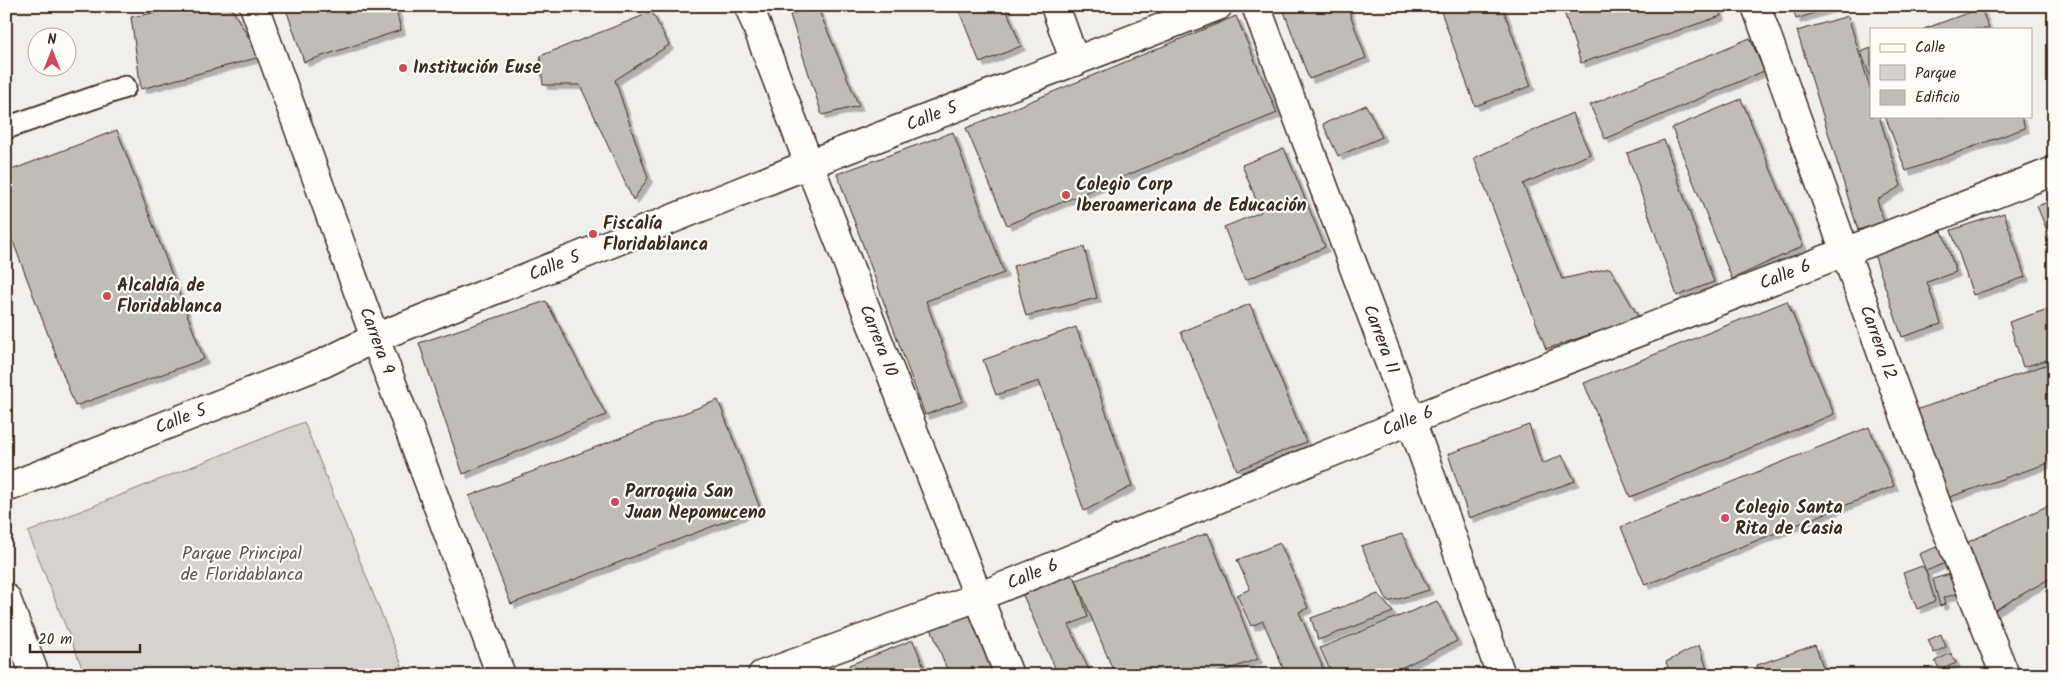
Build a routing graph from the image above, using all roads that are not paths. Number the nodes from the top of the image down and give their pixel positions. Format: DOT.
graph roads {
  1 [pos="254,6"];
  2 [pos="749,6"];
  3 [pos="1056,6"];
  4 [pos="1218,6"];
  5 [pos="1256,6"];
  6 [pos="1756,6"];
  7 [pos="1075,62"];
  8 [pos="125,87"];
  9 [pos="6,128"];
  10 [pos="809,164"];
  11 [pos="2054,171"];
  12 [pos="1844,251"];
  13 [pos="374,338"];
  14 [pos="1412,420"];
  15 [pos="6,488"];
  16 [pos="978,597"];
  17 [pos="6,598"];
  18 [pos="35,675"];
  19 [pos="501,675"];
  20 [pos="762,675"];
  21 [pos="1009,675"];
  22 [pos="1501,675"];
  23 [pos="2005,675"];
  1 -- 13 [label="street, Carrera 9"];
  2 -- 10 [label="street, Carrera 10"];
  3 -- 7 [label="street"];
  4 -- 7 [label="street, Calle 5"];
  5 -- 14 [label="street, Carrera 11"];
  6 -- 12 [label="street, Carrera 12"];
  7 -- 10 [label="street, Calle 5"];
  8 -- 9 [label="lane"];
  10 -- 13 [label="street, Calle 5"];
  10 -- 16 [label="street, Carrera 10"];
  11 -- 12 [label="street, Calle 6"];
  12 -- 14 [label="street, Calle 6"];
  12 -- 23 [label="street, Carrera 12"];
  13 -- 15 [label="street, Calle 5"];
  13 -- 19 [label="street, Carrera 9"];
  14 -- 16 [label="street, Calle 6"];
  14 -- 22 [label="street, Carrera 11"];
  16 -- 20 [label="street, Calle 6"];
  16 -- 21 [label="street, Carrera 10"];
  17 -- 18 [label="street"];
}
